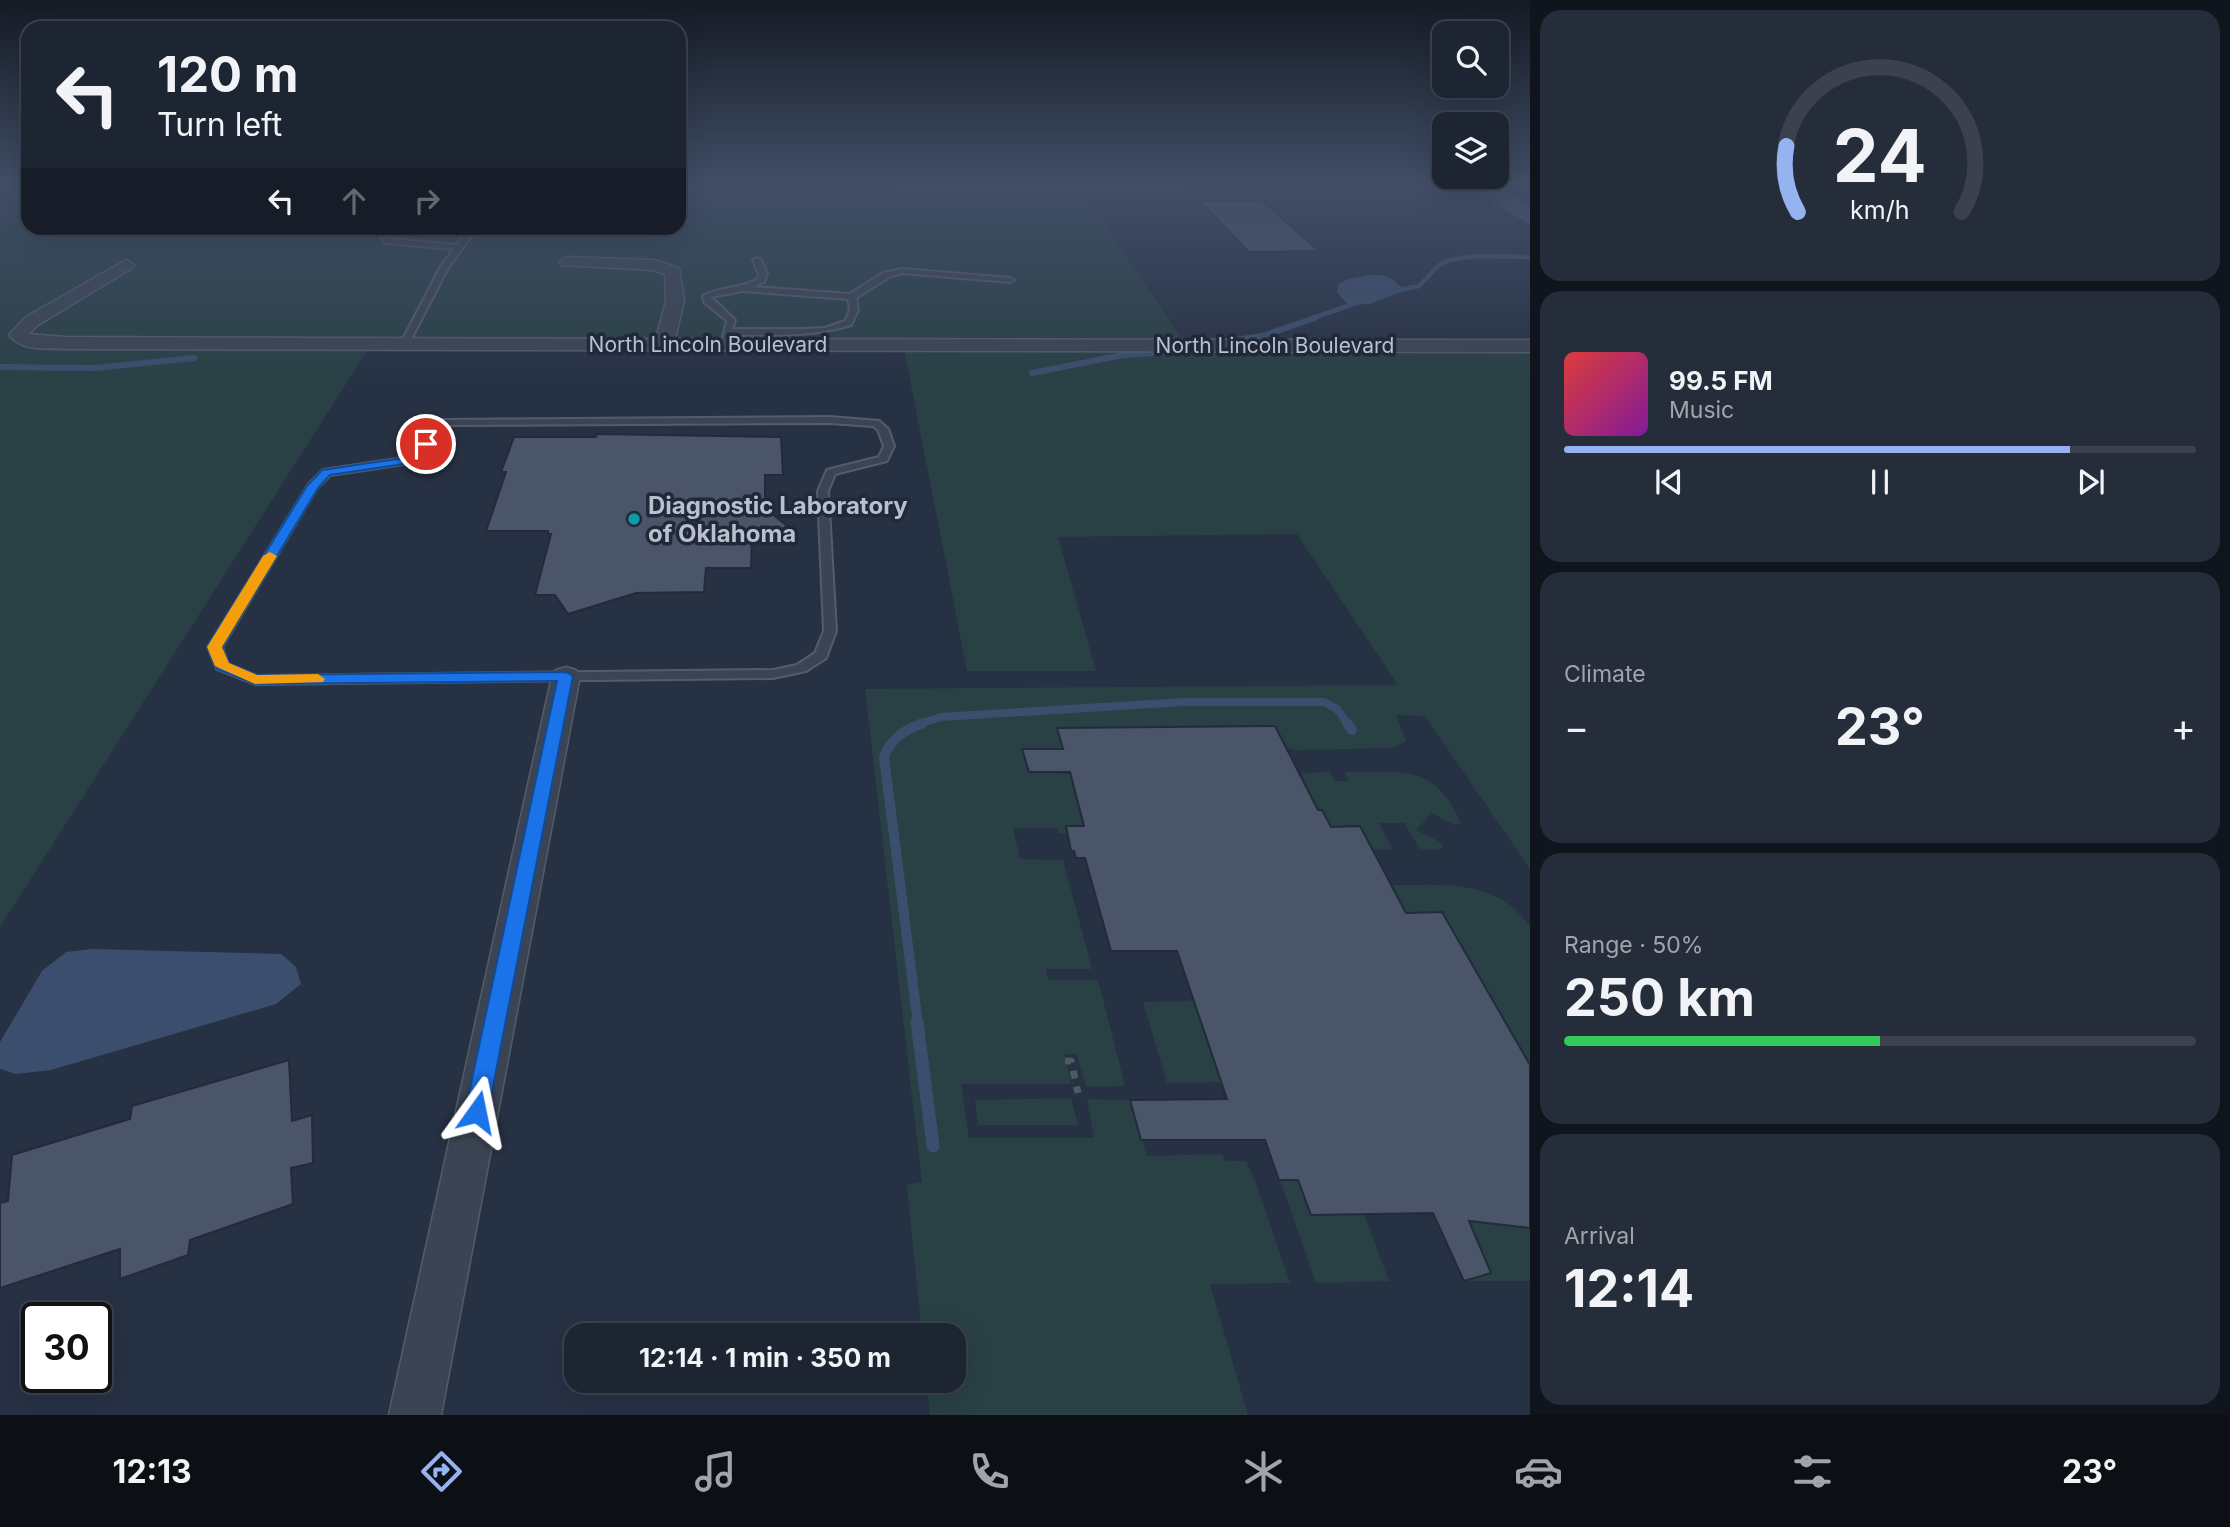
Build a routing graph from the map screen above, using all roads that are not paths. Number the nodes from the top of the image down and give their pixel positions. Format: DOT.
graph roads {
  1 [pos="457,250"];
  2 [pos="757,260"];
  3 [pos="567,262"];
  4 [pos="126,265"];
  5 [pos="1010,280"];
  6 [pos="743,289"];
  7 [pos="852,297"];
  8 [pos="726,338"];
  9 [pos="405,343"];
  10 [pos="664,344"];
  11 [pos="1530,346"];
  12 [pos="566,676"];
  13 [pos="415,1415"];
  1 -- 9 [label="lane"];
  2 -- 6 [label="lane"];
  3 -- 10 [label="street"];
  4 -- 9 [label="street, North Lincoln Boulevard"];
  5 -- 7 [label="lane"];
  6 -- 7 [label="lane"];
  6 -- 8 [label="lane"];
  7 -- 8 [label="lane"];
  8 -- 10 [label="street, North Lincoln Boulevard"];
  8 -- 11 [label="street, North Lincoln Boulevard"];
  9 -- 10 [label="street, North Lincoln Boulevard"];
  12 -- 12 [label="lane"];
  12 -- 13 [label="street"];
}
